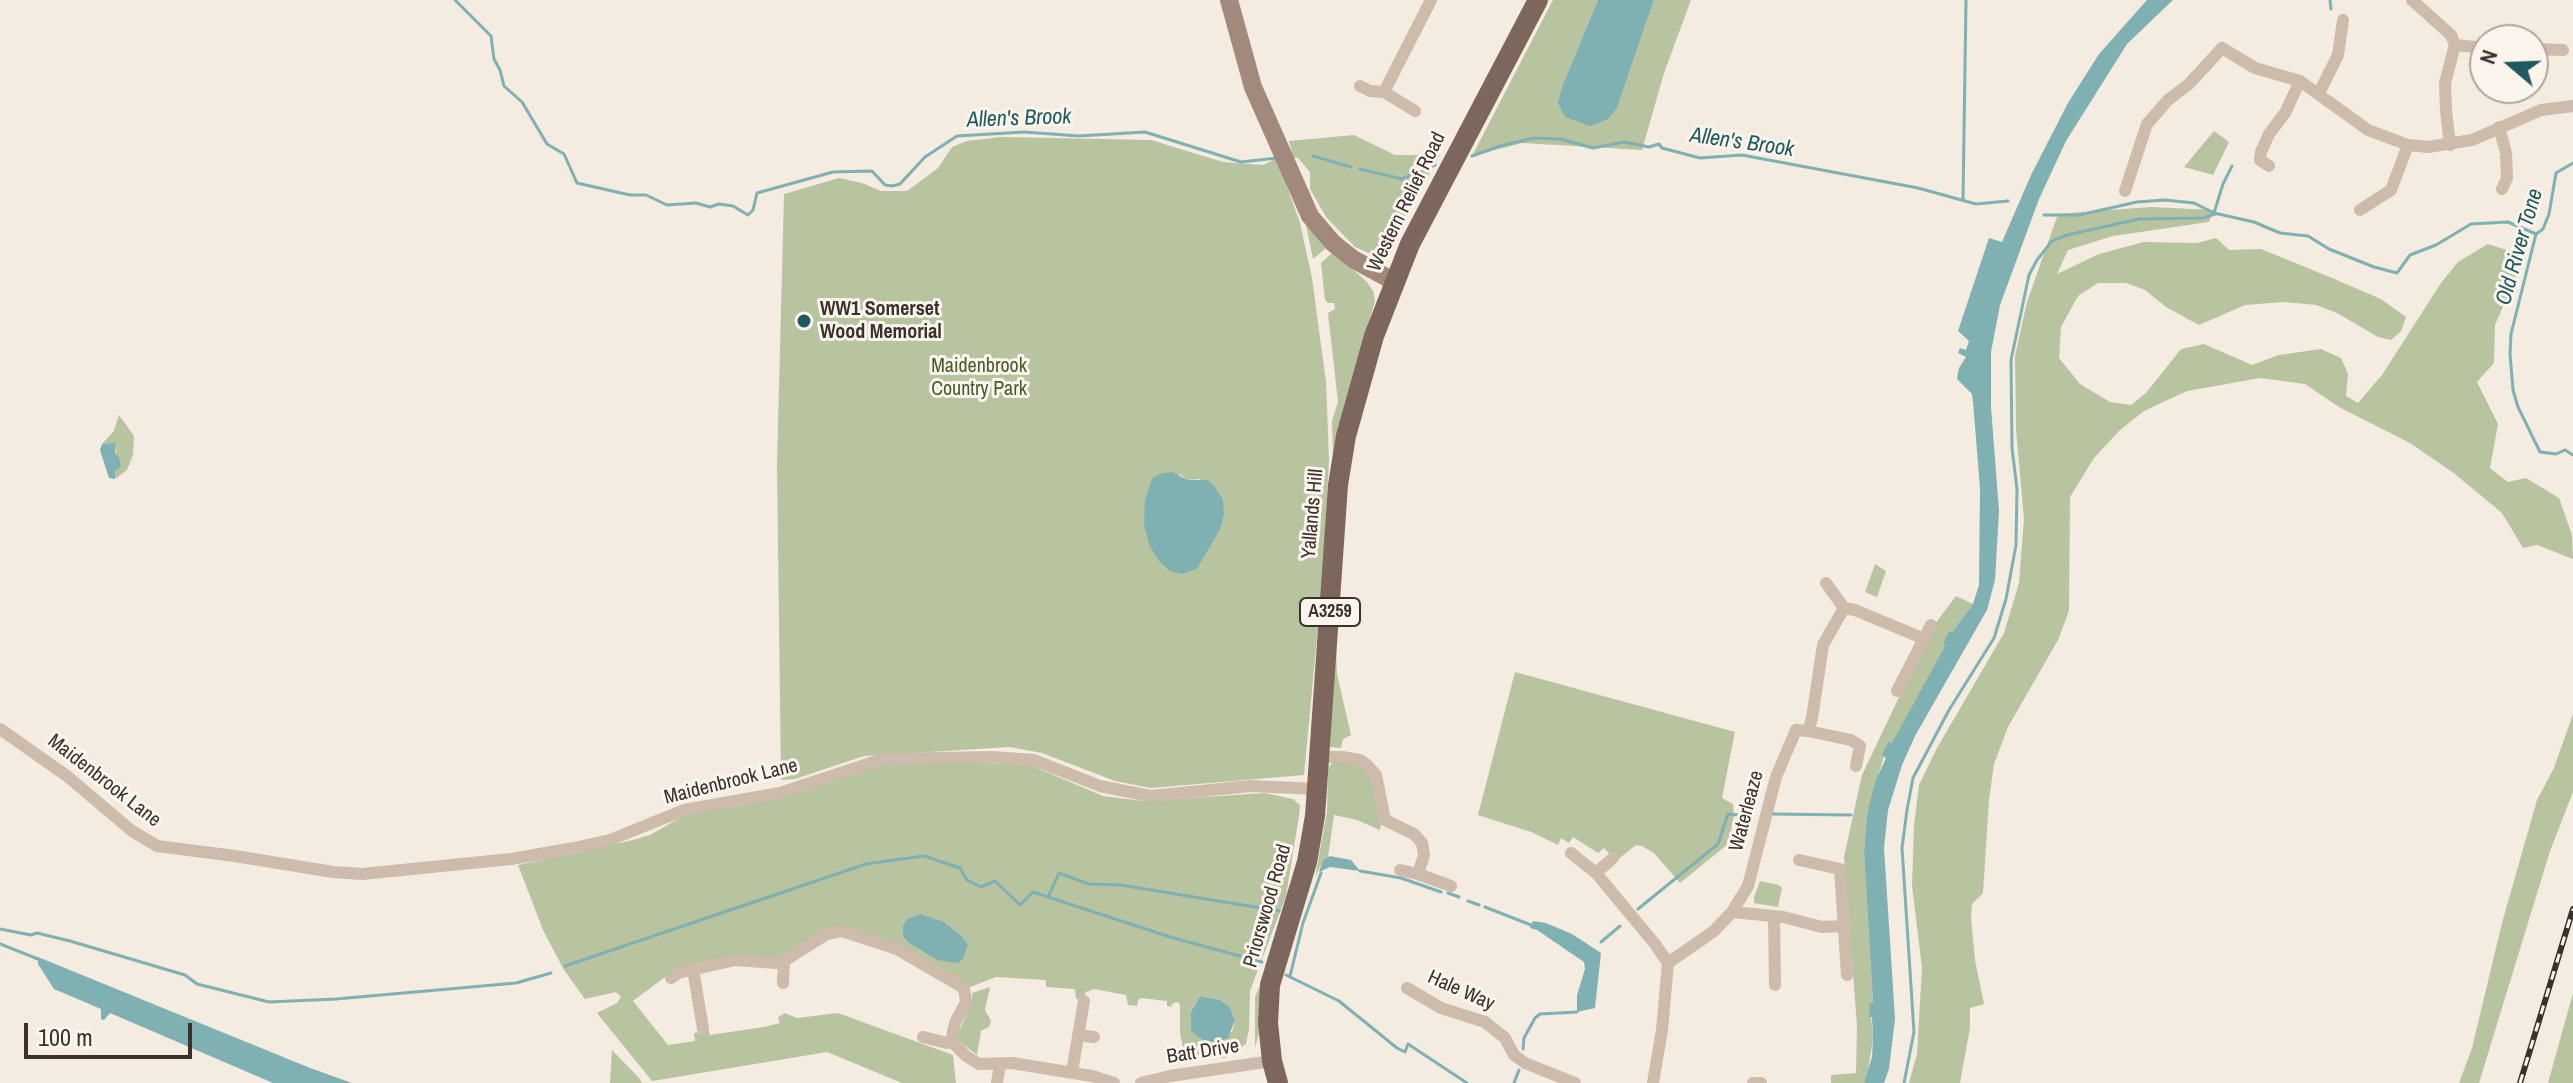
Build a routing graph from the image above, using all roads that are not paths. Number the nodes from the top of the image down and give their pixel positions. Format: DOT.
graph roads {
  1 [pos="1229,0"];
  2 [pos="1431,0"];
  3 [pos="1538,0"];
  4 [pos="2412,0"];
  5 [pos="2347,28"];
  6 [pos="2455,45"];
  7 [pos="2469,46"];
  8 [pos="2549,50"];
  9 [pos="2563,50"];
  10 [pos="2300,81"];
  11 [pos="1360,86"];
  12 [pos="1384,92"];
  13 [pos="2319,93"];
  14 [pos="2573,106"];
  15 [pos="1415,111"];
  16 [pos="2499,127"];
  17 [pos="2408,145"];
  18 [pos="2450,145"];
  19 [pos="2247,157"];
  20 [pos="2116,171"];
  21 [pos="2129,175"];
  22 [pos="2508,183"];
  23 [pos="2125,191"];
  24 [pos="2360,210"];
  25 [pos="1395,282"];
  26 [pos="1346,436"];
  27 [pos="1826,583"];
  28 [pos="1844,608"];
  29 [pos="1931,625"];
  30 [pos="1922,638"];
  31 [pos="1897,691"];
  32 [pos="0,729"];
  33 [pos="1808,731"];
  34 [pos="1873,738"];
  35 [pos="1860,746"];
  36 [pos="1320,757"];
  37 [pos="1856,766"];
  38 [pos="1317,789"];
  39 [pos="1571,853"];
  40 [pos="1613,858"];
  41 [pos="1799,860"];
  42 [pos="1400,870"];
  43 [pos="1596,873"];
  44 [pos="1418,874"];
  45 [pos="1451,886"];
  46 [pos="1732,912"];
  47 [pos="1774,917"];
  48 [pos="1844,926"];
  49 [pos="784,961"];
  50 [pos="1668,963"];
  51 [pos="693,969"];
  52 [pos="1847,975"];
  53 [pos="671,978"];
  54 [pos="783,983"];
  55 [pos="1775,985"];
  56 [pos="1407,988"];
  57 [pos="1084,1001"];
  58 [pos="703,1029"];
  59 [pos="1078,1035"];
  60 [pos="923,1037"];
  61 [pos="1094,1037"];
  62 [pos="951,1041"];
  63 [pos="1272,1061"];
  64 [pos="1000,1064"];
  65 [pos="1221,1069"];
  66 [pos="1072,1072"];
  67 [pos="997,1083"];
  68 [pos="1114,1083"];
  69 [pos="1141,1083"];
  70 [pos="1222,1083"];
  71 [pos="1278,1083"];
  72 [pos="1575,1083"];
  73 [pos="1653,1083"];
  74 [pos="1753,1083"];
  75 [pos="1761,1083"];
  1 -- 25 [label="street"];
  2 -- 12 [label="street"];
  3 -- 25 [label="main road, Western Relief Road / A3259"];
  4 -- 6 [label="street"];
  5 -- 13 [label="street"];
  6 -- 7 [label="street"];
  6 -- 18 [label="street"];
  8 -- 9 [label="street"];
  10 -- 13 [label="street"];
  10 -- 19 [label="street"];
  10 -- 21 [label="street"];
  11 -- 12 [label="street"];
  12 -- 15 [label="street"];
  13 -- 17 [label="street"];
  14 -- 16 [label="street"];
  16 -- 18 [label="street"];
  16 -- 22 [label="street"];
  17 -- 18 [label="street"];
  17 -- 24 [label="street"];
  20 -- 21 [label="street"];
  21 -- 23 [label="street"];
  25 -- 26 [label="main road, Western Relief Road / A3259"];
  26 -- 36 [label="main road, Yallands Hill / A3259"];
  27 -- 28 [label="street"];
  28 -- 30 [label="street"];
  28 -- 33 [label="street"];
  29 -- 30 [label="street"];
  30 -- 31 [label="street"];
  32 -- 38 [label="street, Maidenbrook Lane"];
  33 -- 35 [label="street"];
  33 -- 46 [label="street, Waterleaze"];
  34 -- 35 [label="street"];
  35 -- 37 [label="street"];
  36 -- 38 [label="main road, Yallands Hill / A3259"];
  36 -- 44 [label="street"];
  38 -- 63 [label="main road, Priorswood Road / A3259"];
  39 -- 43 [label="street"];
  40 -- 43 [label="street"];
  41 -- 48 [label="street"];
  42 -- 44 [label="street"];
  43 -- 50 [label="street"];
  44 -- 45 [label="street"];
  46 -- 47 [label="street"];
  46 -- 50 [label="street, Waterleaze"];
  47 -- 48 [label="street"];
  47 -- 55 [label="street"];
  48 -- 52 [label="street"];
  49 -- 51 [label="street"];
  49 -- 54 [label="street"];
  49 -- 62 [label="street"];
  50 -- 73 [label="street"];
  51 -- 53 [label="street"];
  51 -- 58 [label="street"];
  56 -- 72 [label="street, Hale Way"];
  57 -- 59 [label="street"];
  59 -- 61 [label="street"];
  59 -- 66 [label="street"];
  60 -- 62 [label="street"];
  62 -- 64 [label="street"];
  63 -- 65 [label="street, Batt Drive"];
  63 -- 71 [label="main road, Priorswood Road / A3259"];
  64 -- 66 [label="street"];
  64 -- 67 [label="street"];
  65 -- 69 [label="street, Batt Drive"];
  65 -- 70 [label="street"];
  66 -- 68 [label="street"];
  74 -- 75 [label="street"];
}
